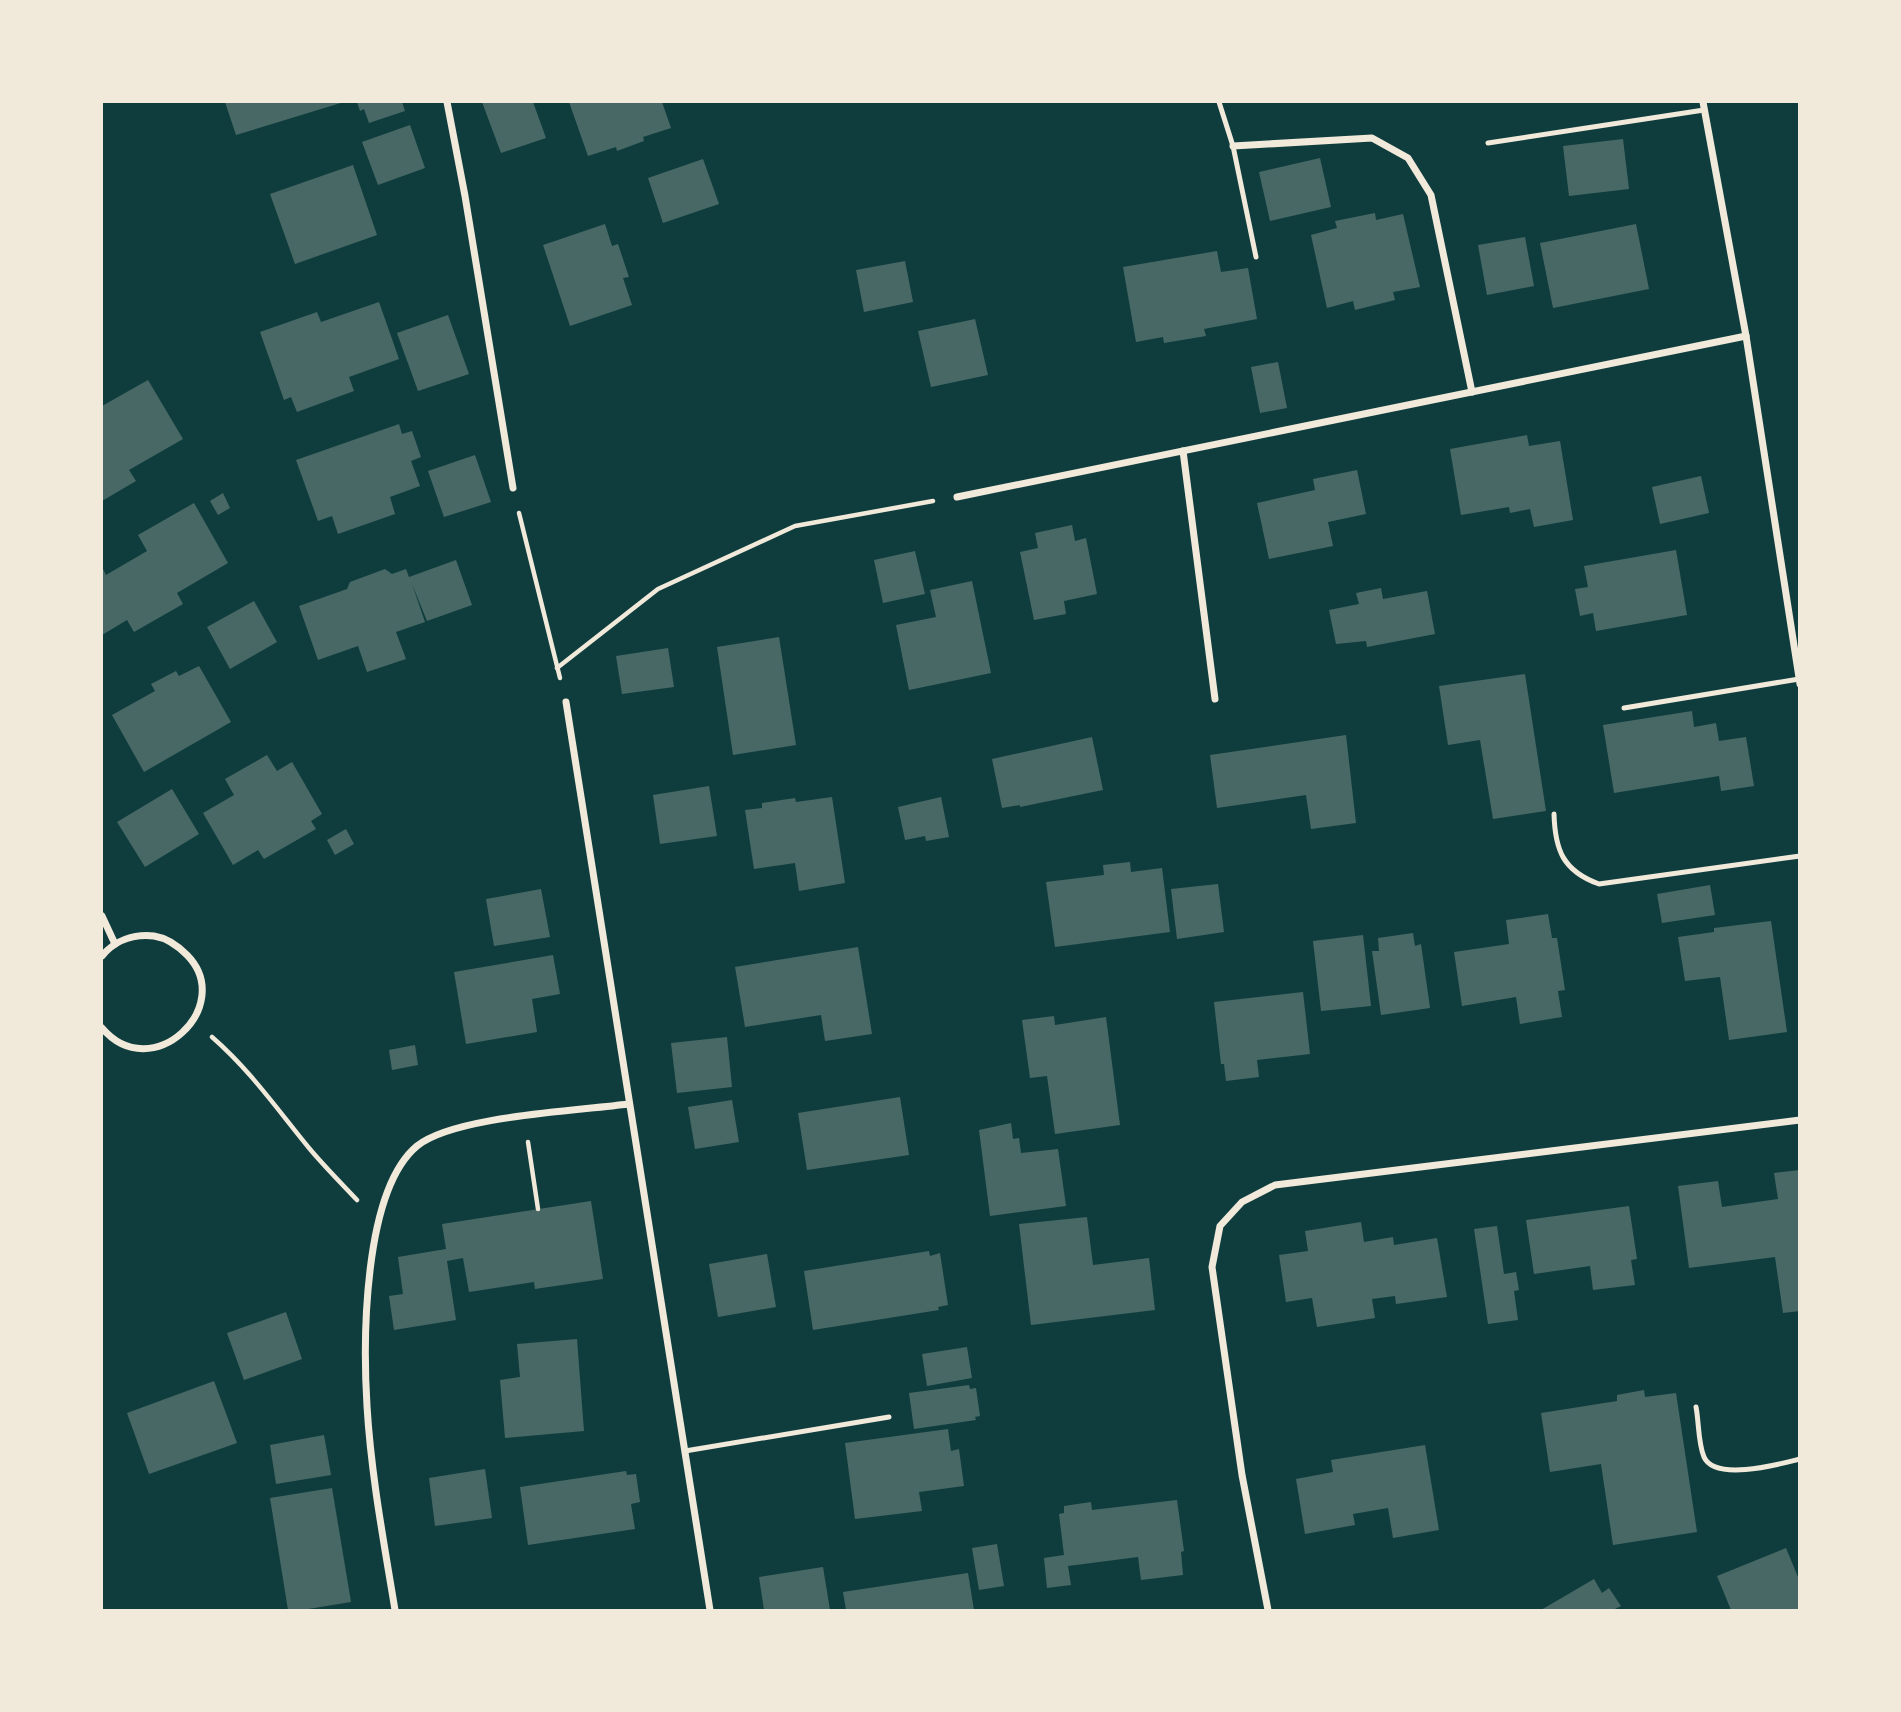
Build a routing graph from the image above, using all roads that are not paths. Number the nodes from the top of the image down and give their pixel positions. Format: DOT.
graph roads {
  1 [pos="447,102"];
  2 [pos="1219,102"];
  3 [pos="1703,106"];
  4 [pos="1488,143"];
  5 [pos="1233,146"];
  6 [pos="1256,257"];
  7 [pos="1746,336"];
  8 [pos="1472,392"];
  9 [pos="1183,451"];
  10 [pos="513,488"];
  11 [pos="957,497"];
  12 [pos="1799,682"];
  13 [pos="1215,699"];
  14 [pos="566,702"];
  15 [pos="1624,708"];
  16 [pos="1554,814"];
  17 [pos="1800,856"];
  18 [pos="102,916"];
  19 [pos="115,944"];
  20 [pos="102,956"];
  21 [pos="102,1028"];
  22 [pos="628,1104"];
  23 [pos="1800,1121"];
  24 [pos="1696,1407"];
  25 [pos="889,1417"];
  26 [pos="685,1451"];
  27 [pos="1800,1459"];
  28 [pos="396,1611"];
  29 [pos="710,1611"];
  30 [pos="1268,1611"];
  1 -- 10 [label="street"];
  2 -- 5 [label="lane"];
  3 -- 4 [label="lane"];
  3 -- 7 [label="street"];
  5 -- 6 [label="lane"];
  5 -- 8 [label="street"];
  7 -- 8 [label="street"];
  7 -- 12 [label="street"];
  8 -- 9 [label="street"];
  9 -- 11 [label="street"];
  9 -- 13 [label="street"];
  12 -- 15 [label="lane"];
  14 -- 22 [label="street"];
  16 -- 17 [label="lane"];
  18 -- 19 [label="street"];
  19 -- 20 [label="street"];
  19 -- 21 [label="street"];
  22 -- 26 [label="street"];
  22 -- 28 [label="street"];
  23 -- 30 [label="street"];
  24 -- 27 [label="lane"];
  25 -- 26 [label="lane"];
  26 -- 29 [label="street"];
}
